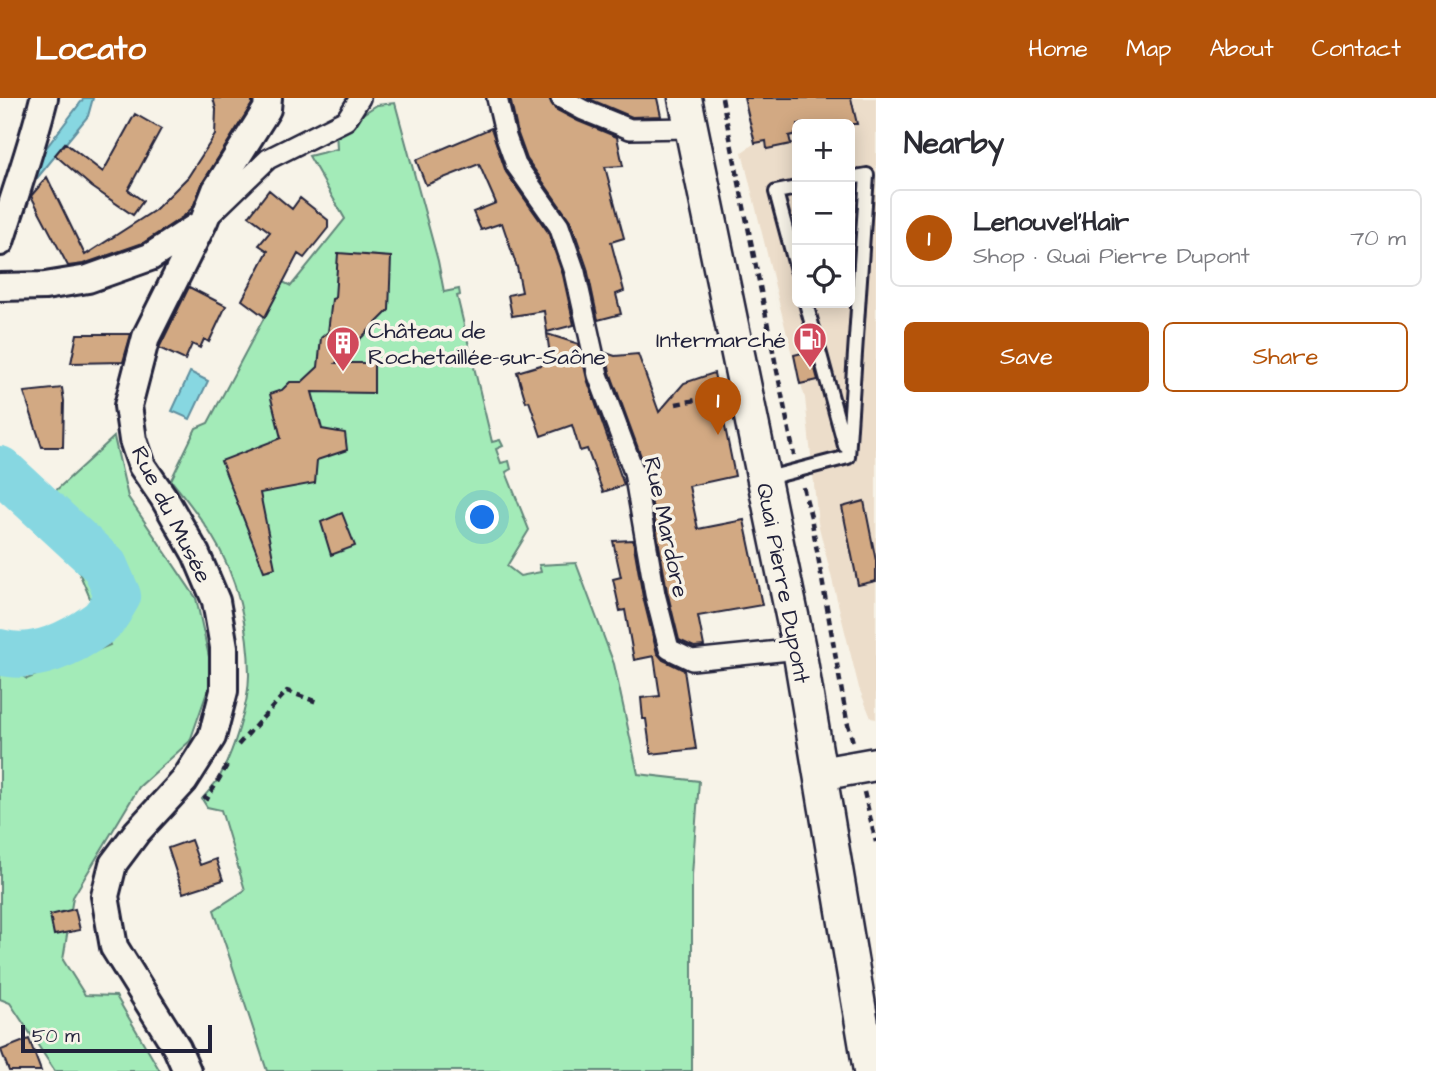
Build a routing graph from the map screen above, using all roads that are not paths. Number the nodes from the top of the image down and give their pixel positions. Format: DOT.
graph roads {
  1 [pos="44,98"];
  2 [pos="268,98"];
  3 [pos="360,98"];
  4 [pos="497,98"];
  5 [pos="561,98"];
  6 [pos="688,113"];
  7 [pos="855,177"];
  8 [pos="792,189"];
  9 [pos="204,221"];
  10 [pos="0,242"];
  11 [pos="792,251"];
  12 [pos="0,287"];
  13 [pos="807,308"];
  14 [pos="848,457"];
  15 [pos="764,479"];
  16 [pos="799,649"];
  17 [pos="876,764"];
  18 [pos="820,774"];
  19 [pos="187,1071"];
  20 [pos="870,1071"];
  1 -- 10 [label="street"];
  2 -- 9 [label="street, Rue du Musée"];
  3 -- 9 [label="street"];
  4 -- 16 [label="street, Rue Mardore"];
  5 -- 6 [label="street"];
  6 -- 15 [label="street, Quai Pierre Dupont"];
  7 -- 14 [label="lane"];
  8 -- 11 [label="lane"];
  9 -- 12 [label="street"];
  9 -- 19 [label="street, Rue du Musée"];
  13 -- 14 [label="lane"];
  14 -- 15 [label="lane"];
  15 -- 16 [label="street, Quai Pierre Dupont"];
  16 -- 18 [label="street, Quai Pierre Dupont"];
  17 -- 18 [label="street"];
  18 -- 20 [label="street, Quai Pierre Dupont"];
}
